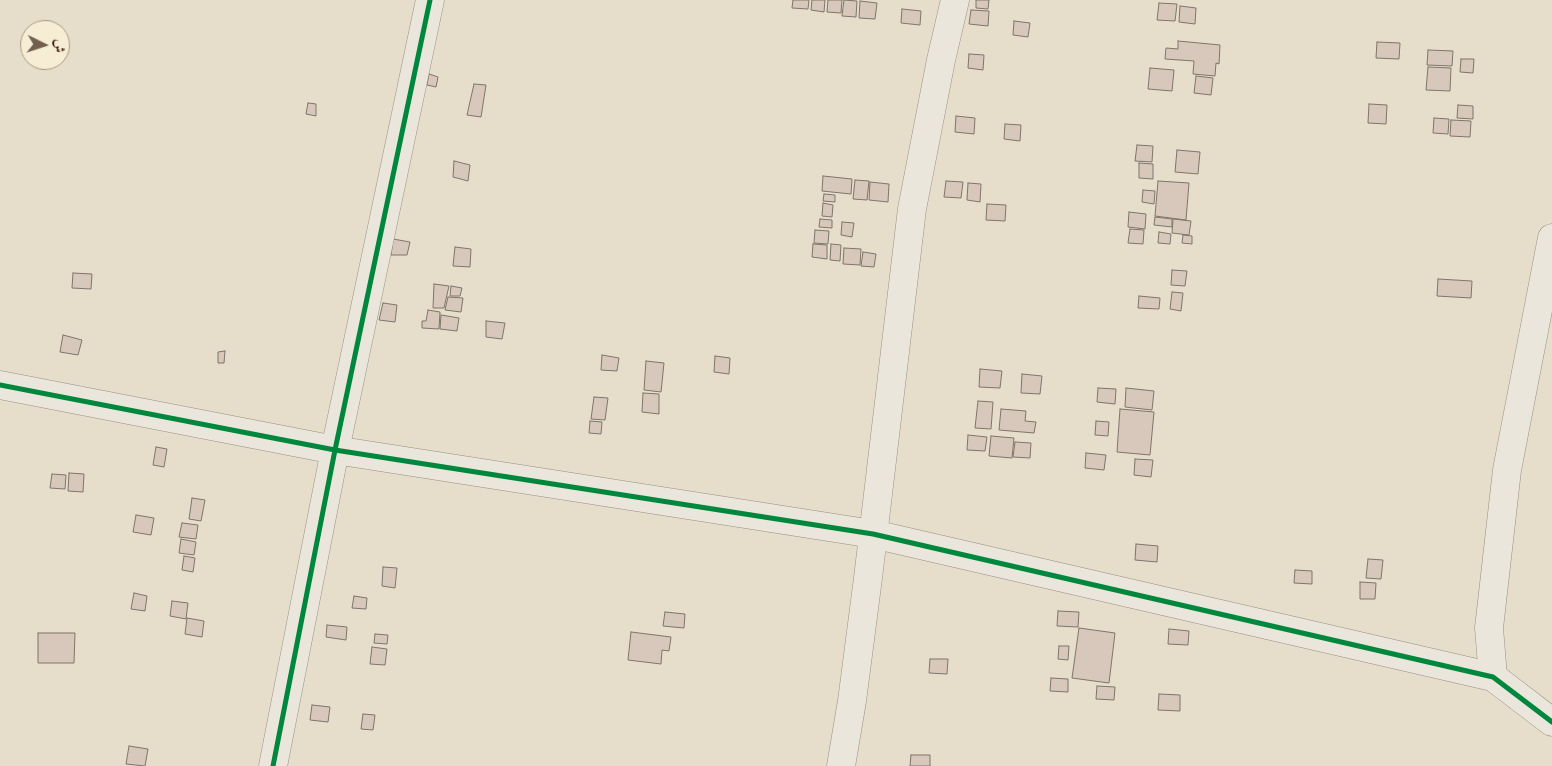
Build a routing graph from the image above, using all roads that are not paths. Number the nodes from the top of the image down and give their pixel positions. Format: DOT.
graph roads {
  1 [pos="430,0"];
  2 [pos="955,0"];
  3 [pos="1552,238"];
  4 [pos="0,385"];
  5 [pos="335,450"];
  6 [pos="873,534"];
  7 [pos="1492,677"];
  8 [pos="1552,722"];
  9 [pos="273,766"];
  10 [pos="841,766"];
  1 -- 5 [label="street"];
  2 -- 6 [label="street"];
  3 -- 7 [label="street"];
  4 -- 5 [label="street"];
  5 -- 6 [label="street"];
  5 -- 9 [label="street"];
  6 -- 7 [label="street"];
  6 -- 10 [label="street"];
  7 -- 8 [label="street"];
}
